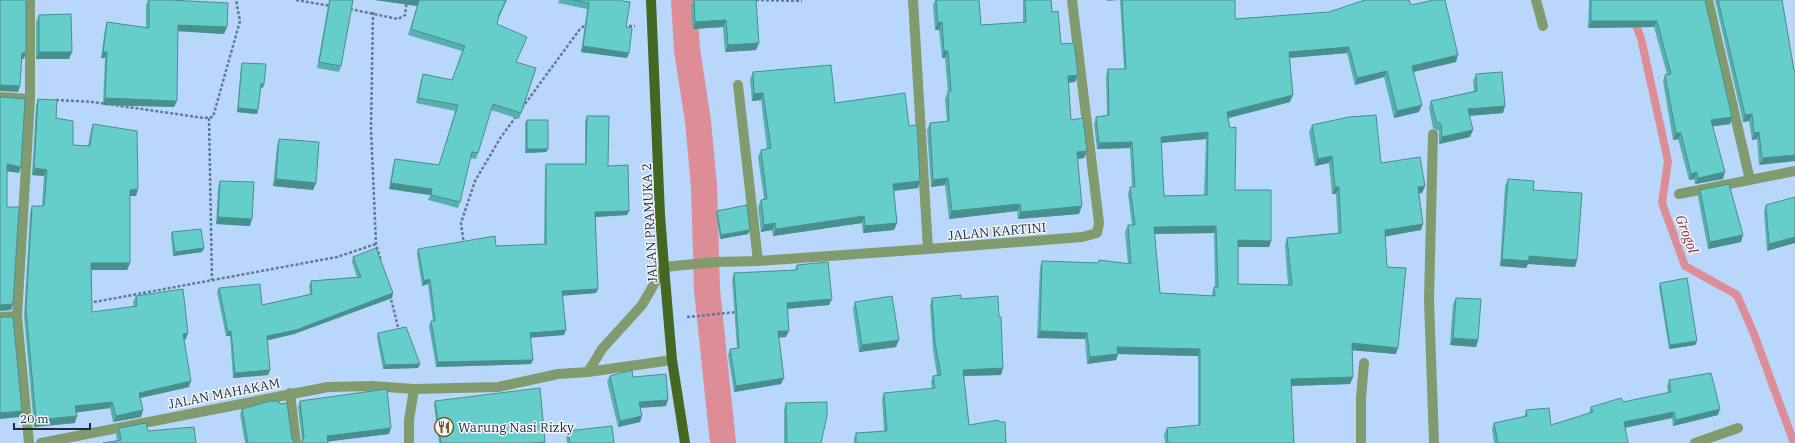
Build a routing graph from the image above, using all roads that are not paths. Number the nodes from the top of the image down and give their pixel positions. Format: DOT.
graph roads {
  1 [pos="30,0"];
  2 [pos="651,0"];
  3 [pos="912,0"];
  4 [pos="1072,0"];
  5 [pos="1536,0"];
  6 [pos="1708,0"];
  7 [pos="1543,26"];
  8 [pos="738,85"];
  9 [pos="0,97"];
  10 [pos="30,99"];
  11 [pos="1433,134"];
  12 [pos="1795,171"];
  13 [pos="1750,180"];
  14 [pos="1679,194"];
  15 [pos="928,249"];
  16 [pos="758,261"];
  17 [pos="669,267"];
  18 [pos="17,316"];
  19 [pos="0,317"];
  20 [pos="672,360"];
  21 [pos="1364,363"];
  22 [pos="588,372"];
  23 [pos="414,389"];
  24 [pos="290,393"];
  25 [pos="1738,428"];
  26 [pos="28,443"];
  27 [pos="41,443"];
  28 [pos="296,443"];
  29 [pos="409,443"];
  30 [pos="684,443"];
  31 [pos="1361,443"];
  32 [pos="1434,443"];
  33 [pos="1694,443"];
  1 -- 10 [label="street"];
  2 -- 17 [label="main road, JALAN PRAMUKA 2"];
  3 -- 15 [label="street"];
  4 -- 15 [label="street, JALAN KARTINI"];
  5 -- 7 [label="street"];
  6 -- 13 [label="street"];
  8 -- 16 [label="street"];
  9 -- 10 [label="street"];
  10 -- 18 [label="street"];
  11 -- 32 [label="street"];
  12 -- 13 [label="street"];
  13 -- 14 [label="street"];
  15 -- 16 [label="street, JALAN KARTINI"];
  16 -- 17 [label="street, JALAN KARTINI"];
  17 -- 20 [label="main road, JALAN PRAMUKA 2"];
  17 -- 22 [label="street"];
  18 -- 19 [label="street"];
  18 -- 26 [label="street"];
  20 -- 22 [label="street, JALAN MAHAKAM"];
  20 -- 30 [label="main road, JALAN PRAMUKA 2"];
  21 -- 31 [label="street"];
  22 -- 23 [label="street, JALAN MAHAKAM"];
  23 -- 24 [label="street, JALAN MAHAKAM"];
  23 -- 29 [label="street"];
  24 -- 27 [label="street, JALAN MAHAKAM"];
  24 -- 28 [label="street"];
  25 -- 33 [label="street"];
}
